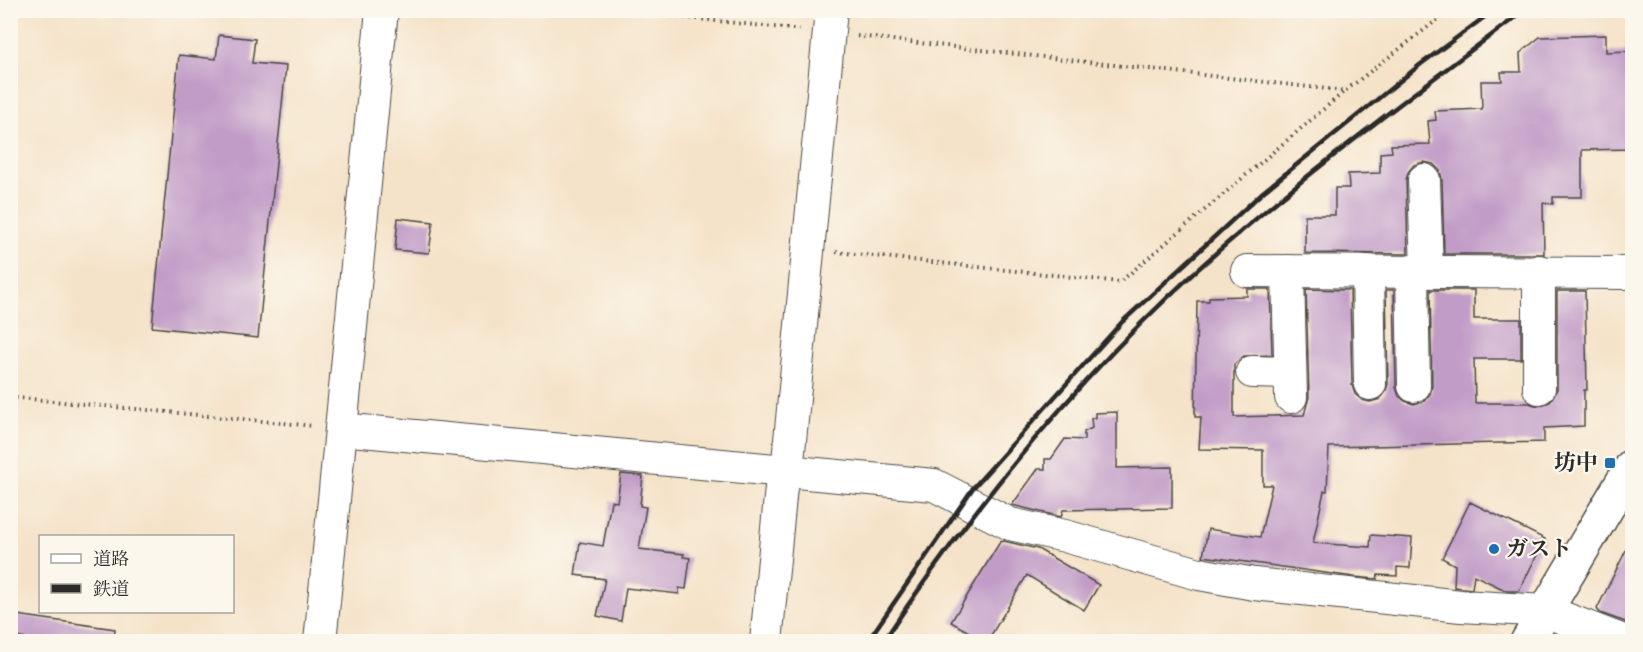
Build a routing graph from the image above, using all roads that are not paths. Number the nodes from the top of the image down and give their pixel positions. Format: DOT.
graph roads {
  1 [pos="382,10"];
  2 [pos="830,21"];
  3 [pos="1419,193"];
  4 [pos="1247,271"];
  5 [pos="1288,271"];
  6 [pos="1368,271"];
  7 [pos="1420,271"];
  8 [pos="1539,271"];
  9 [pos="1632,273"];
  10 [pos="1252,372"];
  11 [pos="1370,384"];
  12 [pos="1414,386"];
  13 [pos="1539,388"];
  14 [pos="341,429"];
  15 [pos="1632,466"];
  16 [pos="787,472"];
  17 [pos="1545,611"];
  18 [pos="320,642"];
  19 [pos="766,642"];
  20 [pos="1527,642"];
  21 [pos="1626,642"];
  1 -- 14 [label="street"];
  2 -- 16 [label="street"];
  3 -- 7 [label="street"];
  4 -- 5 [label="street"];
  5 -- 6 [label="street"];
  5 -- 10 [label="street"];
  6 -- 7 [label="street"];
  6 -- 11 [label="street"];
  7 -- 8 [label="street"];
  7 -- 12 [label="street"];
  8 -- 9 [label="street"];
  8 -- 13 [label="street"];
  14 -- 16 [label="street"];
  14 -- 18 [label="street"];
  15 -- 17 [label="highway"];
  16 -- 17 [label="street"];
  16 -- 19 [label="street"];
  17 -- 20 [label="highway"];
  17 -- 21 [label="street"];
}
